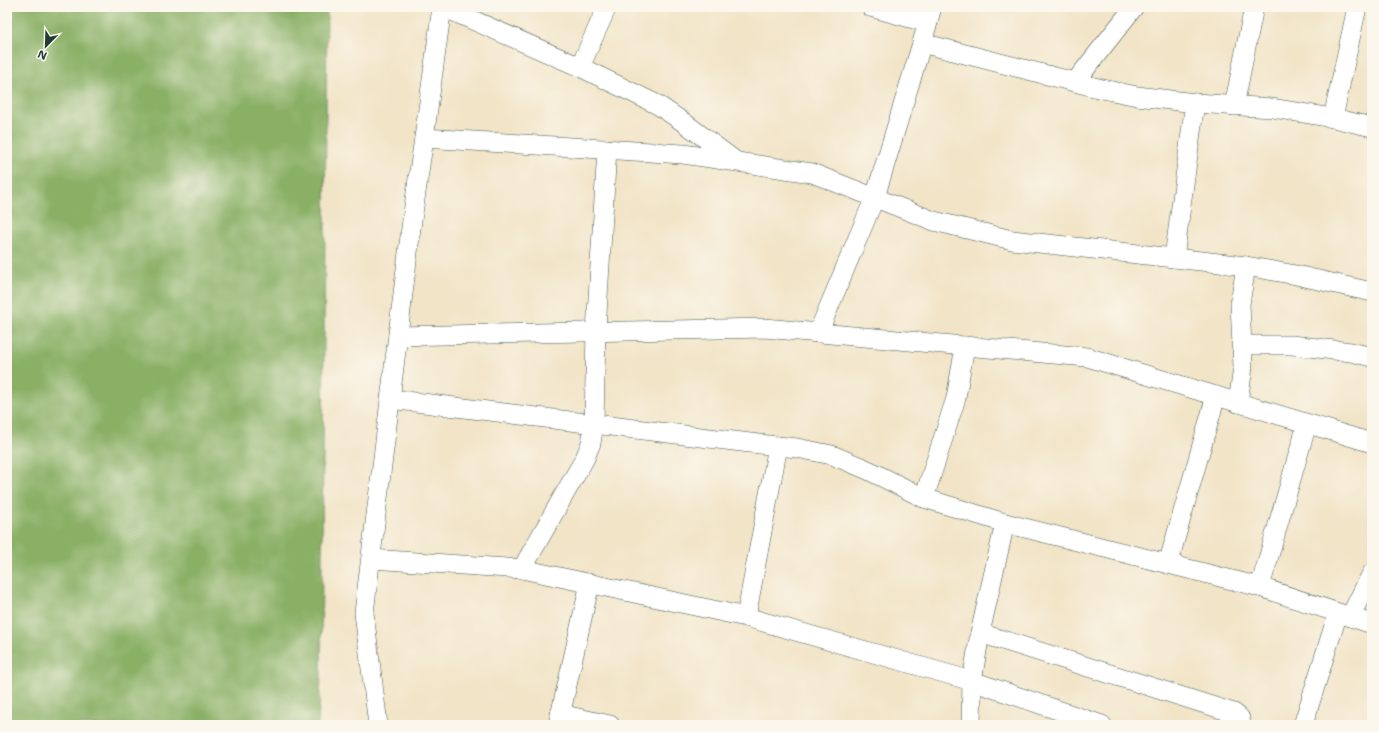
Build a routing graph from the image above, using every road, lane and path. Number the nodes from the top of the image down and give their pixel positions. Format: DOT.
graph roads {
  1 [pos="442,7"];
  2 [pos="607,7"];
  3 [pos="871,7"];
  4 [pos="1134,7"];
  5 [pos="1254,7"];
  6 [pos="1357,7"];
  7 [pos="930,15"];
  8 [pos="922,43"];
  9 [pos="580,67"];
  10 [pos="1075,82"];
  11 [pos="1195,103"];
  12 [pos="1234,106"];
  13 [pos="1333,118"];
  14 [pos="1372,127"];
  15 [pos="424,138"];
  16 [pos="608,149"];
  17 [pos="735,161"];
  18 [pos="875,197"];
  19 [pos="1174,258"];
  20 [pos="1246,266"];
  21 [pos="1372,292"];
  22 [pos="596,331"];
  23 [pos="818,333"];
  24 [pos="398,336"];
  25 [pos="1241,345"];
  26 [pos="965,346"];
  27 [pos="1372,357"];
  28 [pos="1216,396"];
  29 [pos="390,399"];
  30 [pos="1238,403"];
  31 [pos="594,424"];
  32 [pos="1307,424"];
  33 [pos="1372,443"];
  34 [pos="778,446"];
  35 [pos="924,498"];
  36 [pos="1005,523"];
  37 [pos="371,559"];
  38 [pos="1168,564"];
  39 [pos="522,569"];
  40 [pos="1372,573"];
  41 [pos="590,583"];
  42 [pos="1260,587"];
  43 [pos="1344,615"];
  44 [pos="746,617"];
  45 [pos="1372,624"];
  46 [pos="980,633"];
  47 [pos="972,682"];
  48 [pos="559,719"];
  49 [pos="378,725"];
  50 [pos="610,725"];
  51 [pos="971,725"];
  52 [pos="1102,725"];
  53 [pos="1241,725"];
  54 [pos="1303,725"];
  1 -- 9 [label="street"];
  1 -- 15 [label="street"];
  2 -- 9 [label="street"];
  3 -- 7 [label="street"];
  4 -- 10 [label="street"];
  5 -- 12 [label="street"];
  6 -- 13 [label="street"];
  7 -- 8 [label="street"];
  8 -- 10 [label="street"];
  8 -- 18 [label="street"];
  9 -- 17 [label="street"];
  10 -- 11 [label="street"];
  11 -- 12 [label="street"];
  11 -- 19 [label="street"];
  12 -- 13 [label="street"];
  13 -- 14 [label="street"];
  15 -- 16 [label="street"];
  15 -- 24 [label="street"];
  16 -- 17 [label="street"];
  16 -- 22 [label="street"];
  17 -- 18 [label="street"];
  18 -- 19 [label="street"];
  18 -- 23 [label="street"];
  19 -- 20 [label="street"];
  20 -- 21 [label="street"];
  20 -- 25 [label="street"];
  22 -- 23 [label="street"];
  22 -- 24 [label="street"];
  22 -- 31 [label="street"];
  23 -- 26 [label="street"];
  24 -- 29 [label="street"];
  25 -- 27 [label="street"];
  25 -- 30 [label="street"];
  26 -- 28 [label="street"];
  26 -- 35 [label="street"];
  28 -- 30 [label="street"];
  28 -- 38 [label="street"];
  29 -- 31 [label="street"];
  29 -- 37 [label="street"];
  30 -- 32 [label="street"];
  31 -- 34 [label="street"];
  31 -- 39 [label="street"];
  32 -- 33 [label="street"];
  32 -- 42 [label="street"];
  34 -- 35 [label="street"];
  34 -- 44 [label="street"];
  35 -- 36 [label="street"];
  36 -- 38 [label="street"];
  36 -- 46 [label="street"];
  37 -- 39 [label="street"];
  37 -- 49 [label="street"];
  38 -- 42 [label="street"];
  39 -- 41 [label="street"];
  40 -- 43 [label="street"];
  41 -- 44 [label="street"];
  41 -- 48 [label="street"];
  42 -- 43 [label="street"];
  43 -- 45 [label="street"];
  43 -- 54 [label="street"];
  44 -- 47 [label="street"];
  46 -- 47 [label="street"];
  46 -- 53 [label="street"];
  47 -- 51 [label="street"];
  47 -- 52 [label="street"];
  48 -- 50 [label="street"];
}
